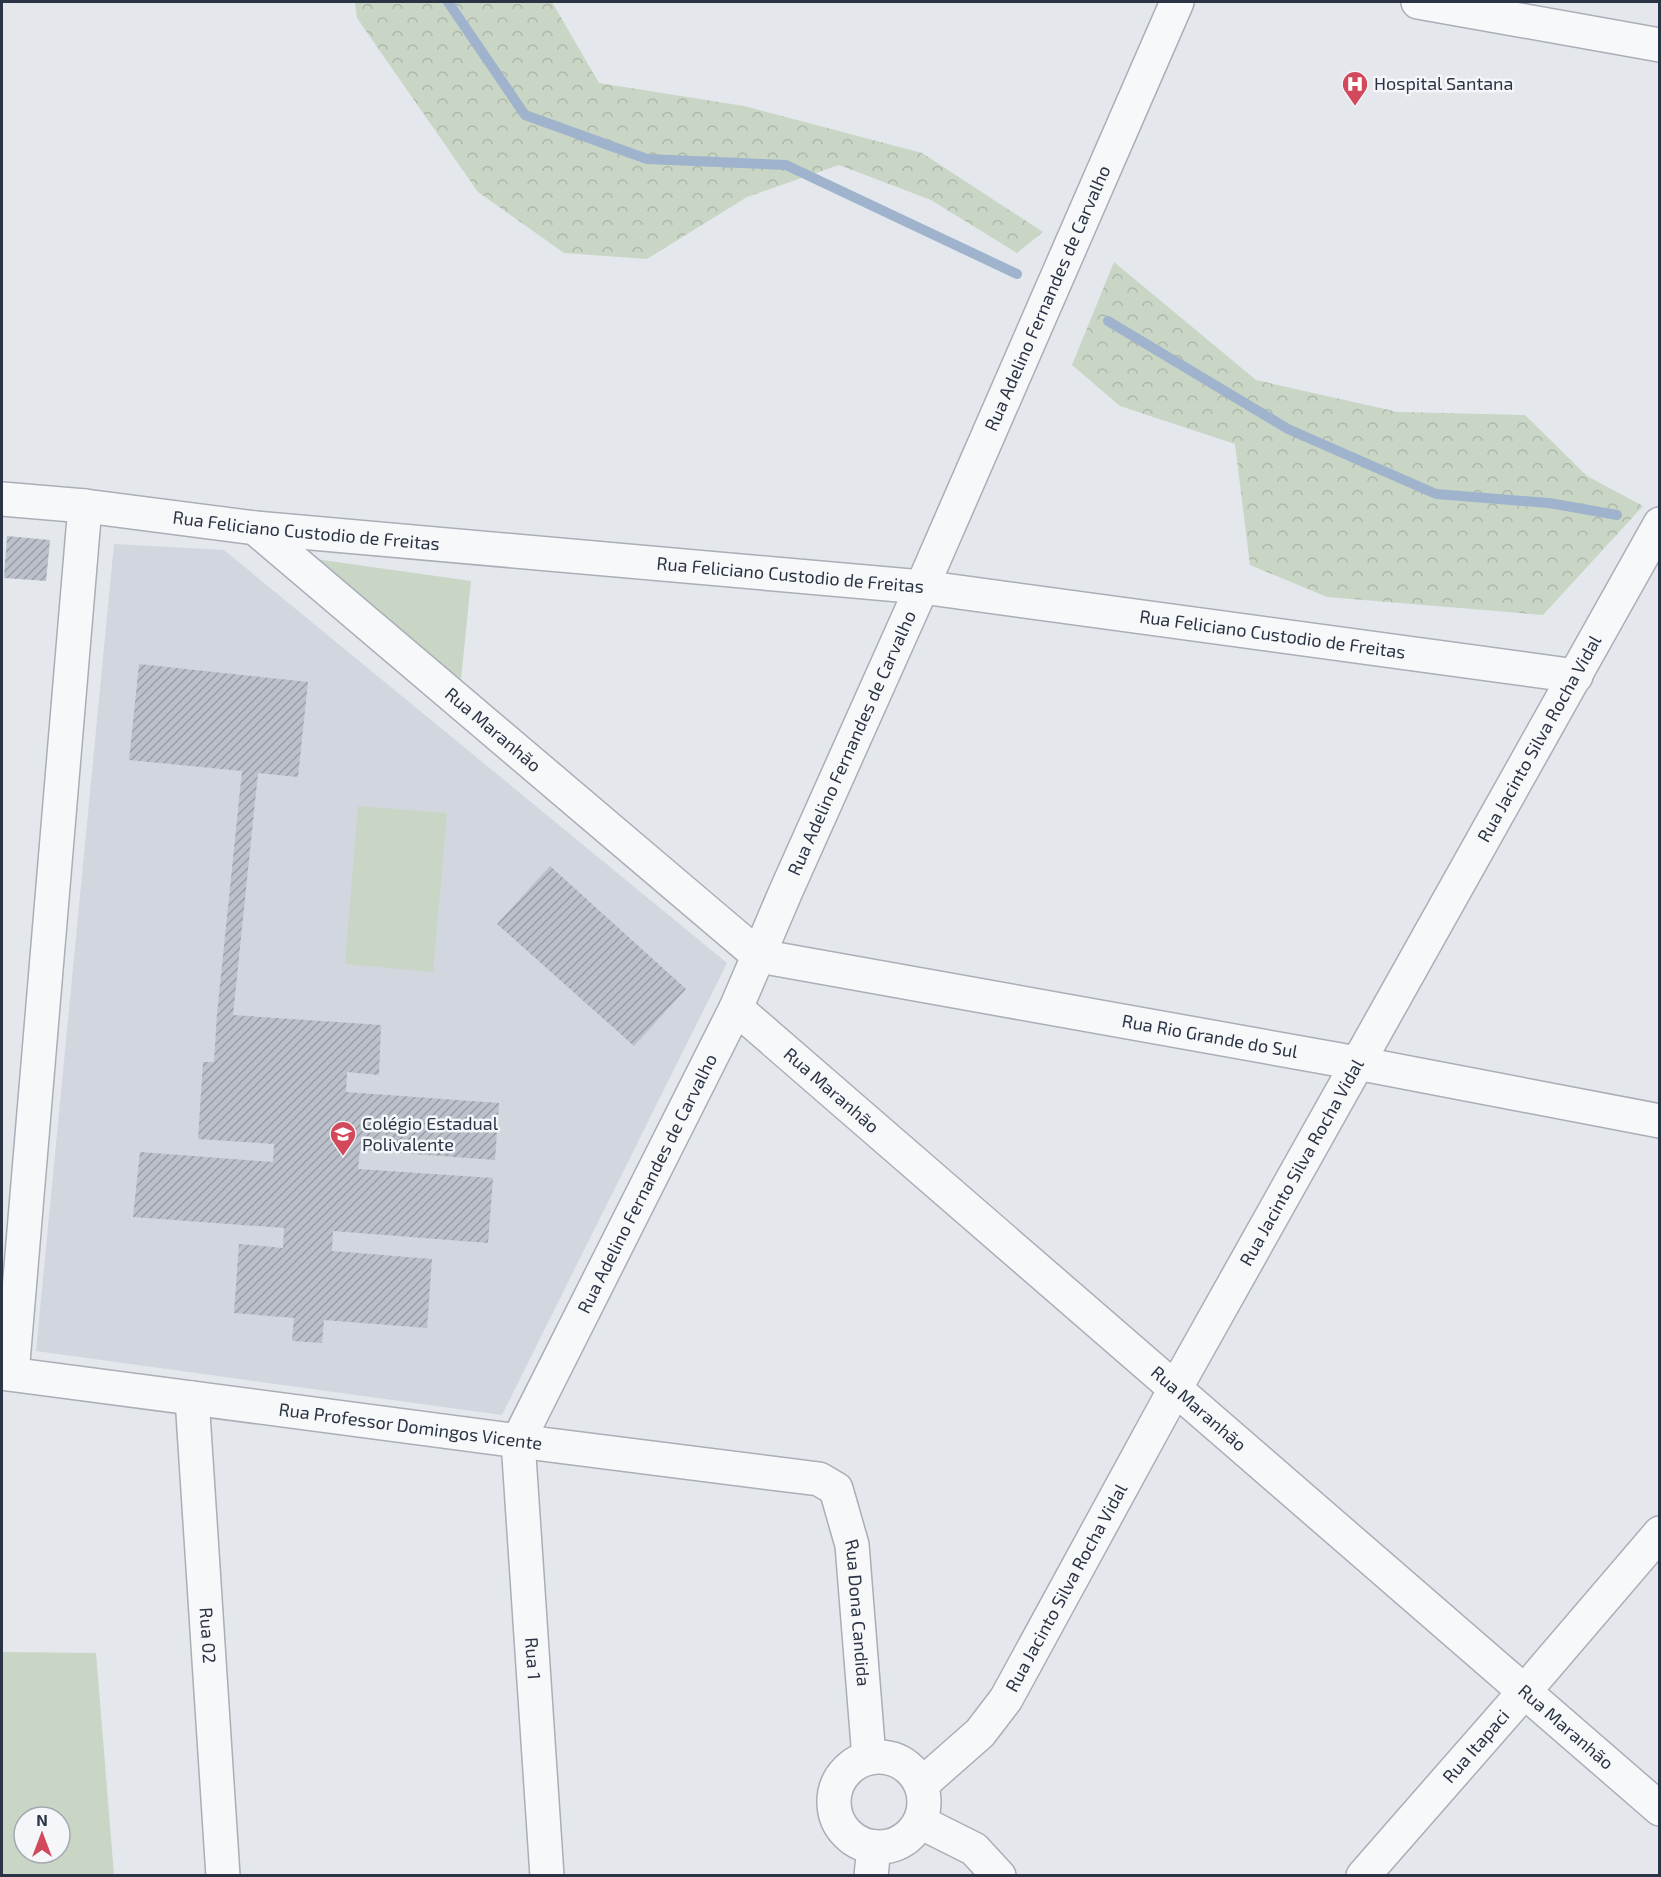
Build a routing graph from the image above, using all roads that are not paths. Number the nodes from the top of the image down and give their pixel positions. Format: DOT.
graph roads {
  1 [pos="1177,2"];
  2 [pos="1418,2"];
  3 [pos="1659,45"];
  4 [pos="2,499"];
  5 [pos="85,506"];
  6 [pos="1659,525"];
  7 [pos="255,528"];
  8 [pos="922,587"];
  9 [pos="1576,676"];
  10 [pos="759,956"];
  11 [pos="736,1008"];
  12 [pos="1357,1063"];
  13 [pos="1659,1121"];
  14 [pos="7,1373"];
  15 [pos="1175,1389"];
  16 [pos="192,1398"];
  17 [pos="518,1441"];
  18 [pos="819,1479"];
  19 [pos="1659,1533"];
  20 [pos="1524,1692"];
  21 [pos="869,1758"];
  22 [pos="921,1785"];
  23 [pos="1659,1809"];
  24 [pos="920,1822"];
  25 [pos="873,1861"];
  26 [pos="223,1875"];
  27 [pos="547,1875"];
  28 [pos="999,1875"];
  29 [pos="1363,1875"];
  1 -- 8 [label="street, Rua Adelino Fernandes de Carvalho"];
  2 -- 3 [label="street"];
  4 -- 5 [label="street, Rua Feliciano Custodio de Freitas"];
  5 -- 7 [label="street, Rua Feliciano Custodio de Freitas"];
  5 -- 14 [label="street"];
  6 -- 9 [label="street, Rua Jacinto Silva Rocha Vidal"];
  7 -- 8 [label="street, Rua Feliciano Custodio de Freitas"];
  7 -- 10 [label="street, Rua Maranhão"];
  8 -- 9 [label="street, Rua Feliciano Custodio de Freitas"];
  8 -- 10 [label="street, Rua Adelino Fernandes de Carvalho"];
  9 -- 12 [label="street, Rua Jacinto Silva Rocha Vidal"];
  10 -- 11 [label="street, Rua Adelino Fernandes de Carvalho"];
  10 -- 12 [label="street, Rua Rio Grande do Sul"];
  11 -- 15 [label="street, Rua Maranhão"];
  11 -- 17 [label="street, Rua Adelino Fernandes de Carvalho"];
  12 -- 13 [label="street, Rua Rio Grande do Sul"];
  12 -- 15 [label="street, Rua Jacinto Silva Rocha Vidal"];
  14 -- 16 [label="street, Rua Professor Domingos Vicente"];
  15 -- 20 [label="street, Rua Maranhão"];
  15 -- 22 [label="street, Rua Jacinto Silva Rocha Vidal"];
  16 -- 17 [label="street, Rua Professor Domingos Vicente"];
  16 -- 26 [label="street, Rua 02"];
  17 -- 18 [label="street, Rua Professor Domingos Vicente"];
  17 -- 27 [label="street, Rua 1"];
  18 -- 21 [label="street, Rua Dona Candida"];
  19 -- 20 [label="street, Rua Itapaci"];
  20 -- 23 [label="street, Rua Maranhão"];
  20 -- 29 [label="street, Rua Itapaci"];
  21 -- 22 [label="street"];
  21 -- 25 [label="street"];
  22 -- 24 [label="street"];
  24 -- 25 [label="street"];
  24 -- 28 [label="street"];
}
